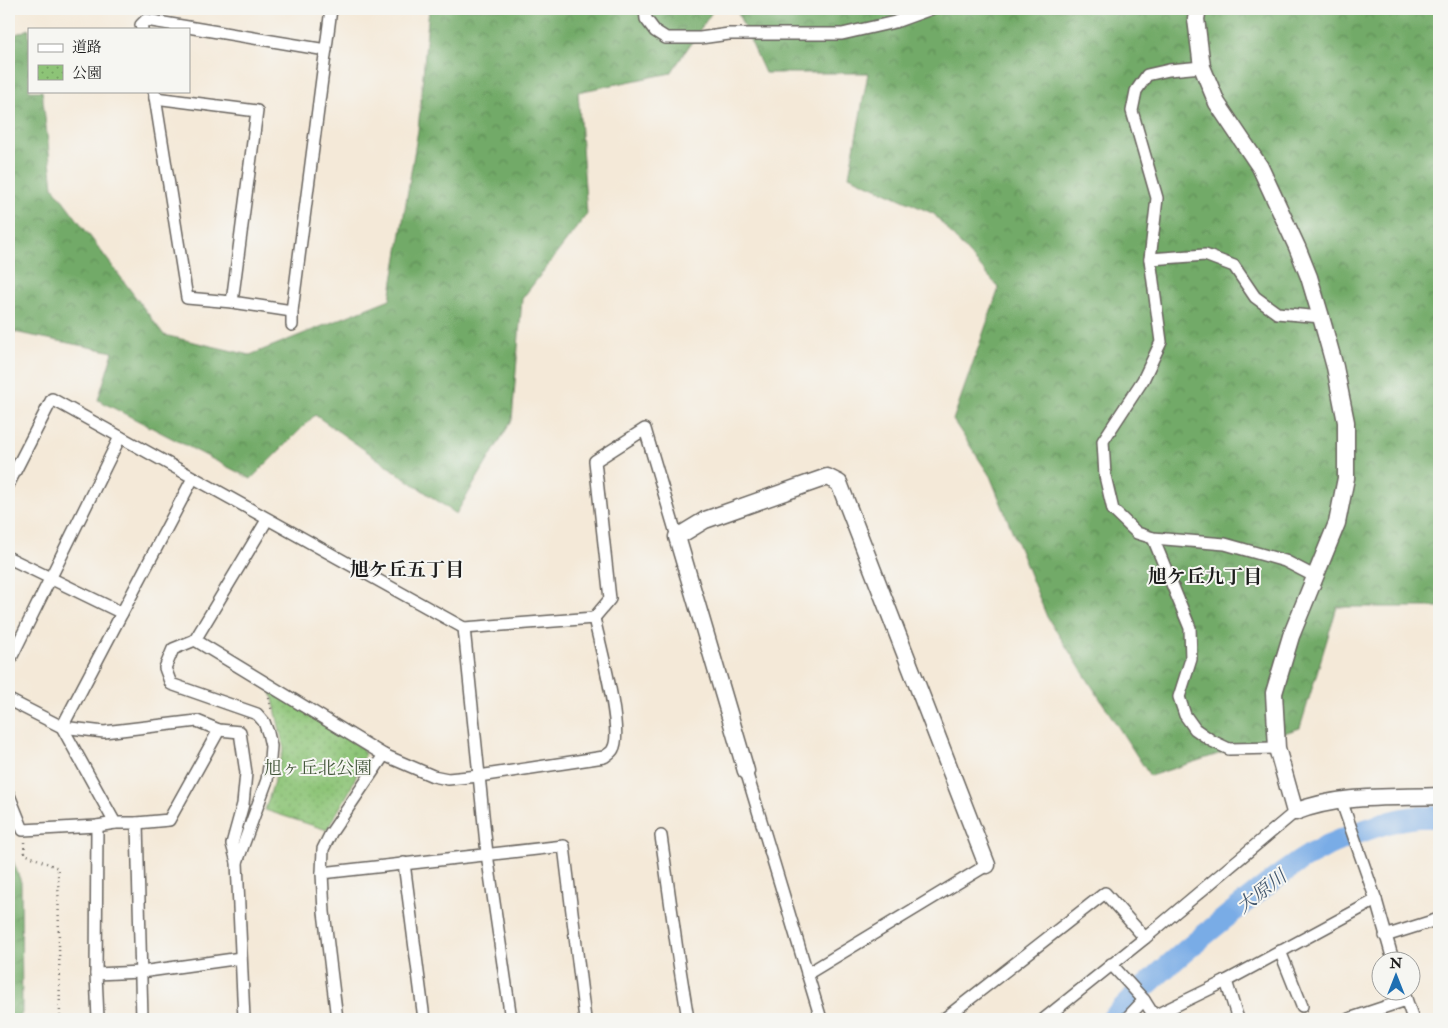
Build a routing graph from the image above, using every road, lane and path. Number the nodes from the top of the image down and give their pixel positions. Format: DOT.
graph roads {
  1 [pos="331,9"];
  2 [pos="645,9"];
  3 [pos="931,9"];
  4 [pos="1198,9"];
  5 [pos="142,28"];
  6 [pos="326,50"];
  7 [pos="1202,67"];
  8 [pos="154,95"];
  9 [pos="1150,260"];
  10 [pos="232,302"];
  11 [pos="292,311"];
  12 [pos="1321,317"];
  13 [pos="292,325"];
  14 [pos="120,437"];
  15 [pos="193,478"];
  16 [pos="9,482"];
  17 [pos="268,520"];
  18 [pos="677,537"];
  19 [pos="1153,538"];
  20 [pos="9,558"];
  21 [pos="1314,576"];
  22 [pos="50,578"];
  23 [pos="122,613"];
  24 [pos="594,618"];
  25 [pos="464,628"];
  26 [pos="195,640"];
  27 [pos="9,662"];
  28 [pos="266,682"];
  29 [pos="9,700"];
  30 [pos="62,727"];
  31 [pos="219,730"];
  32 [pos="268,734"];
  33 [pos="1277,748"];
  34 [pos="384,755"];
  35 [pos="746,772"];
  36 [pos="479,776"];
  37 [pos="9,794"];
  38 [pos="1439,796"];
  39 [pos="1341,800"];
  40 [pos="1296,812"];
  41 [pos="115,823"];
  42 [pos="137,823"];
  43 [pos="97,826"];
  44 [pos="23,830"];
  45 [pos="661,836"];
  46 [pos="487,854"];
  47 [pos="237,862"];
  48 [pos="404,864"];
  49 [pos="987,864"];
  50 [pos="322,873"];
  51 [pos="1376,900"];
  52 [pos="1439,919"];
  53 [pos="1385,936"];
  54 [pos="1145,938"];
  55 [pos="1390,950"];
  56 [pos="1280,951"];
  57 [pos="241,958"];
  58 [pos="1111,964"];
  59 [pos="141,972"];
  60 [pos="96,974"];
  61 [pos="807,974"];
  62 [pos="1226,981"];
  63 [pos="1144,1000"];
  64 [pos="1393,1000"];
  65 [pos="1406,1000"];
  66 [pos="1302,1006"];
  67 [pos="1155,1018"];
  68 [pos="60,1019"];
  69 [pos="98,1019"];
  70 [pos="142,1019"];
  71 [pos="244,1019"];
  72 [pos="337,1019"];
  73 [pos="424,1019"];
  74 [pos="511,1019"];
  75 [pos="586,1019"];
  76 [pos="688,1019"];
  77 [pos="821,1019"];
  78 [pos="944,1019"];
  79 [pos="1044,1019"];
  80 [pos="1126,1019"];
  81 [pos="1238,1019"];
  82 [pos="1349,1019"];
  83 [pos="1413,1019"];
  1 -- 6 [label="street"];
  2 -- 3 [label="street"];
  4 -- 7 [label="street"];
  5 -- 6 [label="street"];
  6 -- 11 [label="street"];
  7 -- 9 [label="street"];
  7 -- 12 [label="street"];
  8 -- 10 [label="street"];
  8 -- 10 [label="street"];
  9 -- 12 [label="street"];
  9 -- 19 [label="street"];
  10 -- 11 [label="street"];
  11 -- 13 [label="street"];
  12 -- 21 [label="street"];
  14 -- 15 [label="street"];
  14 -- 16 [label="street"];
  14 -- 22 [label="street"];
  15 -- 17 [label="street"];
  15 -- 23 [label="street"];
  17 -- 25 [label="street"];
  17 -- 26 [label="street"];
  18 -- 24 [label="street"];
  18 -- 35 [label="street"];
  18 -- 49 [label="street"];
  19 -- 21 [label="street"];
  19 -- 33 [label="street"];
  20 -- 22 [label="street"];
  21 -- 33 [label="street"];
  22 -- 23 [label="street"];
  22 -- 27 [label="street"];
  23 -- 30 [label="street"];
  24 -- 25 [label="street"];
  24 -- 36 [label="street"];
  25 -- 36 [label="street"];
  26 -- 28 [label="street"];
  26 -- 32 [label="street"];
  28 -- 32 [label="path"];
  28 -- 34 [label="street"];
  29 -- 30 [label="street"];
  30 -- 31 [label="street"];
  30 -- 41 [label="street"];
  31 -- 42 [label="street"];
  31 -- 47 [label="street"];
  32 -- 47 [label="street"];
  33 -- 40 [label="street"];
  34 -- 36 [label="street"];
  34 -- 50 [label="street"];
  35 -- 61 [label="street"];
  36 -- 46 [label="street"];
  37 -- 44 [label="street"];
  38 -- 39 [label="street"];
  39 -- 40 [label="street"];
  39 -- 51 [label="street"];
  40 -- 54 [label="street"];
  41 -- 42 [label="street"];
  41 -- 43 [label="street"];
  42 -- 59 [label="street"];
  43 -- 44 [label="street"];
  43 -- 60 [label="street"];
  44 -- 68 [label="path"];
  45 -- 76 [label="street"];
  46 -- 48 [label="street"];
  46 -- 74 [label="street"];
  46 -- 75 [label="street"];
  47 -- 57 [label="street"];
  48 -- 50 [label="street"];
  48 -- 73 [label="street"];
  49 -- 61 [label="street"];
  50 -- 72 [label="street"];
  51 -- 53 [label="street"];
  51 -- 56 [label="street"];
  52 -- 53 [label="street"];
  53 -- 55 [label="street"];
  54 -- 58 [label="street"];
  54 -- 78 [label="street"];
  56 -- 62 [label="street"];
  56 -- 66 [label="street"];
  57 -- 59 [label="street"];
  57 -- 71 [label="street"];
  58 -- 63 [label="street"];
  58 -- 79 [label="street"];
  59 -- 60 [label="street"];
  59 -- 70 [label="street"];
  60 -- 69 [label="street"];
  61 -- 77 [label="street"];
  62 -- 67 [label="street"];
  62 -- 81 [label="street"];
  63 -- 67 [label="street"];
  63 -- 80 [label="street"];
  64 -- 82 [label="street"];
  65 -- 83 [label="street"];
}
